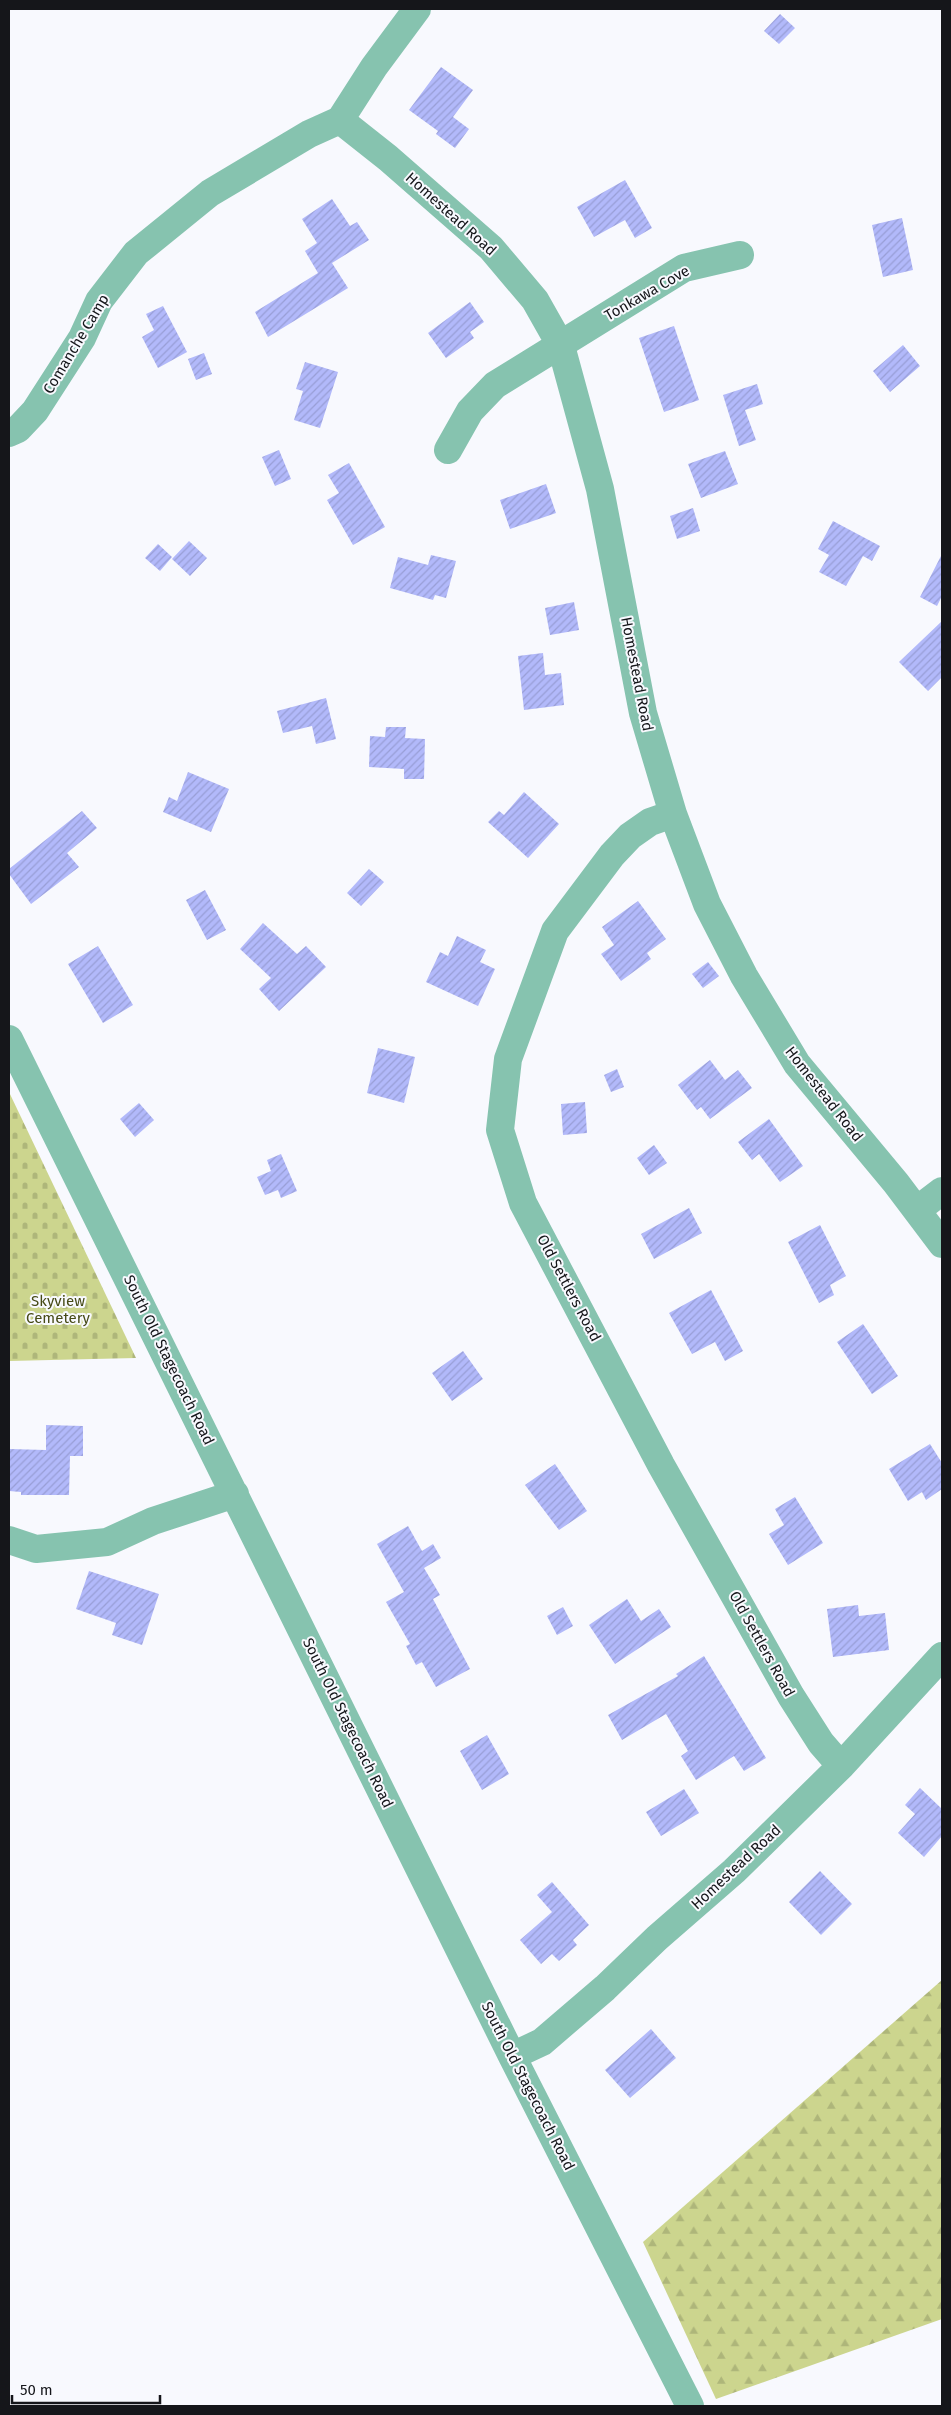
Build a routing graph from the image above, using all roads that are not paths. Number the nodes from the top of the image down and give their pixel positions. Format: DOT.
graph roads {
  1 [pos="417,9"];
  2 [pos="340,120"];
  3 [pos="740,255"];
  4 [pos="561,346"];
  5 [pos="9,433"];
  6 [pos="448,450"];
  7 [pos="673,814"];
  8 [pos="9,1038"];
  9 [pos="942,1191"];
  10 [pos="917,1210"];
  11 [pos="942,1244"];
  12 [pos="235,1494"];
  13 [pos="9,1540"];
  14 [pos="942,1656"];
  15 [pos="841,1766"];
  16 [pos="512,2056"];
  17 [pos="690,2406"];
  1 -- 2 [label="street"];
  2 -- 4 [label="street, Homestead Road"];
  2 -- 5 [label="street, Comanche Camp"];
  3 -- 4 [label="street, Tonkawa Cove"];
  4 -- 6 [label="street, Tonkawa Cove"];
  4 -- 7 [label="street, Homestead Road"];
  7 -- 10 [label="street, Homestead Road"];
  7 -- 15 [label="street, Old Settlers Road"];
  8 -- 12 [label="street, South Old Stagecoach Road"];
  9 -- 10 [label="street"];
  10 -- 11 [label="street, Homestead Road"];
  12 -- 13 [label="street"];
  12 -- 16 [label="street, South Old Stagecoach Road"];
  14 -- 15 [label="street, Homestead Road"];
  15 -- 16 [label="street, Homestead Road"];
  16 -- 17 [label="street, South Old Stagecoach Road"];
}
